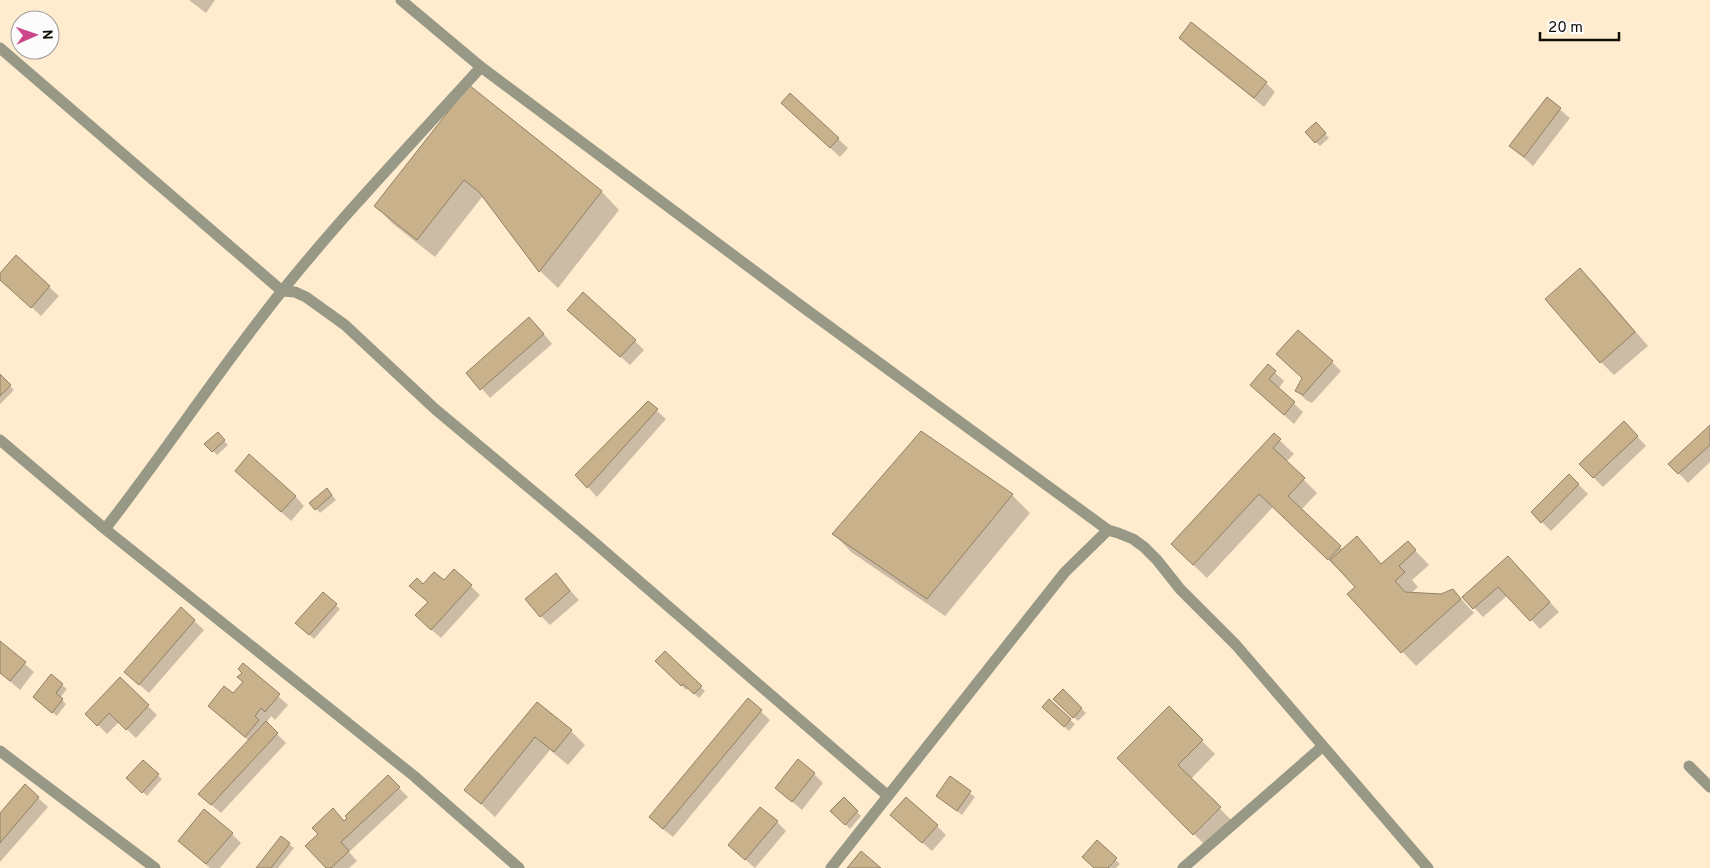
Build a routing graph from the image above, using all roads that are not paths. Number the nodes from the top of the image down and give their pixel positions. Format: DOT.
graph roads {
  1 [pos="401,0"];
  2 [pos="0,48"];
  3 [pos="481,67"];
  4 [pos="282,291"];
  5 [pos="0,440"];
  6 [pos="105,529"];
  7 [pos="1108,530"];
  8 [pos="1323,746"];
  9 [pos="0,751"];
  10 [pos="1689,766"];
  11 [pos="1710,787"];
  12 [pos="888,796"];
  13 [pos="155,868"];
  14 [pos="519,868"];
  15 [pos="831,868"];
  16 [pos="1183,868"];
  17 [pos="1428,868"];
  1 -- 3 [label="lane"];
  2 -- 4 [label="lane"];
  3 -- 4 [label="lane"];
  3 -- 7 [label="lane"];
  4 -- 6 [label="lane"];
  4 -- 12 [label="lane"];
  5 -- 6 [label="lane"];
  6 -- 14 [label="lane"];
  7 -- 8 [label="lane"];
  7 -- 12 [label="lane"];
  8 -- 16 [label="lane"];
  8 -- 17 [label="lane"];
  9 -- 13 [label="lane"];
  10 -- 11 [label="lane"];
  12 -- 15 [label="lane"];
}
